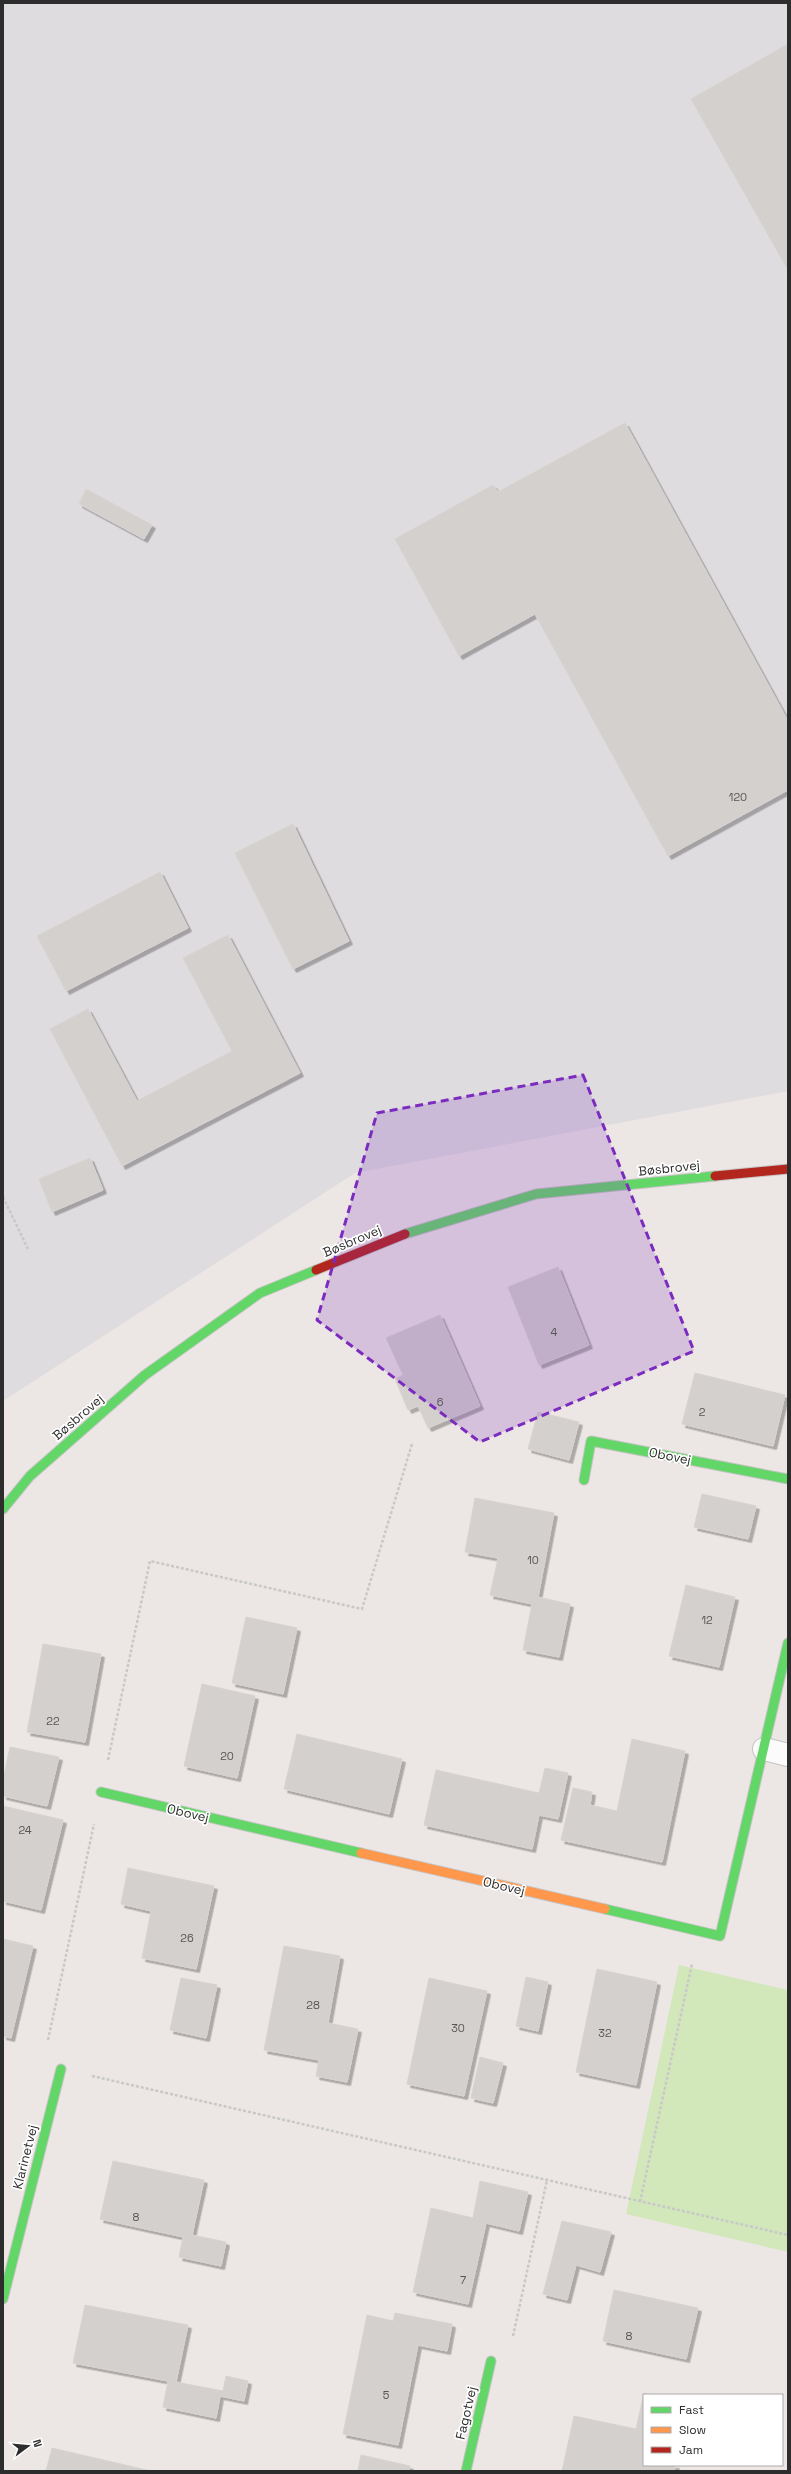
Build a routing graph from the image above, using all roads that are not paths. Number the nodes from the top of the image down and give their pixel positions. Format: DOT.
graph roads {
  1 [pos="788,1169"];
  2 [pos="788,1479"];
  3 [pos="584,1480"];
  4 [pos="3,1509"];
  5 [pos="788,1643"];
  6 [pos="764,1750"];
  7 [pos="788,1755"];
  8 [pos="101,1792"];
  9 [pos="61,2069"];
  10 [pos="3,2299"];
  11 [pos="491,2361"];
  12 [pos="466,2471"];
  1 -- 4 [label="street, Bøsbrovej"];
  2 -- 3 [label="street, Obovej"];
  5 -- 6 [label="street, Obovej"];
  6 -- 7 [label="street"];
  6 -- 8 [label="street, Obovej"];
  9 -- 10 [label="street, Klarinetvej"];
  11 -- 12 [label="street, Fagotvej"];
}
